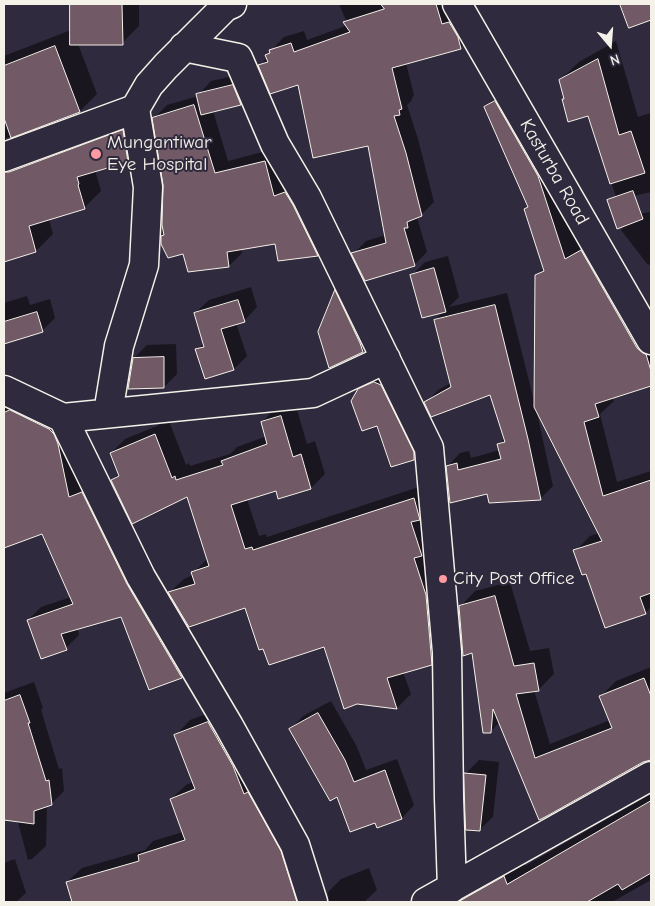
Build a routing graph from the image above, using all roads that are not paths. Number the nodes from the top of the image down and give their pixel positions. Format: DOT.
graph roads {
  1 [pos="232,4"];
  2 [pos="457,4"];
  3 [pos="184,47"];
  4 [pos="135,109"];
  5 [pos="4,156"];
  6 [pos="651,340"];
  7 [pos="386,359"];
  8 [pos="7,394"];
  9 [pos="108,413"];
  10 [pos="63,418"];
  11 [pos="651,776"];
  12 [pos="452,888"];
  13 [pos="313,902"];
  14 [pos="426,902"];
  1 -- 3 [label="street"];
  2 -- 6 [label="street, Kasturba Road"];
  3 -- 4 [label="street"];
  3 -- 7 [label="street"];
  4 -- 5 [label="street"];
  4 -- 9 [label="street"];
  7 -- 9 [label="street"];
  7 -- 12 [label="street"];
  8 -- 10 [label="street"];
  9 -- 10 [label="street"];
  10 -- 13 [label="street"];
  11 -- 12 [label="street"];
  12 -- 14 [label="street"];
}
